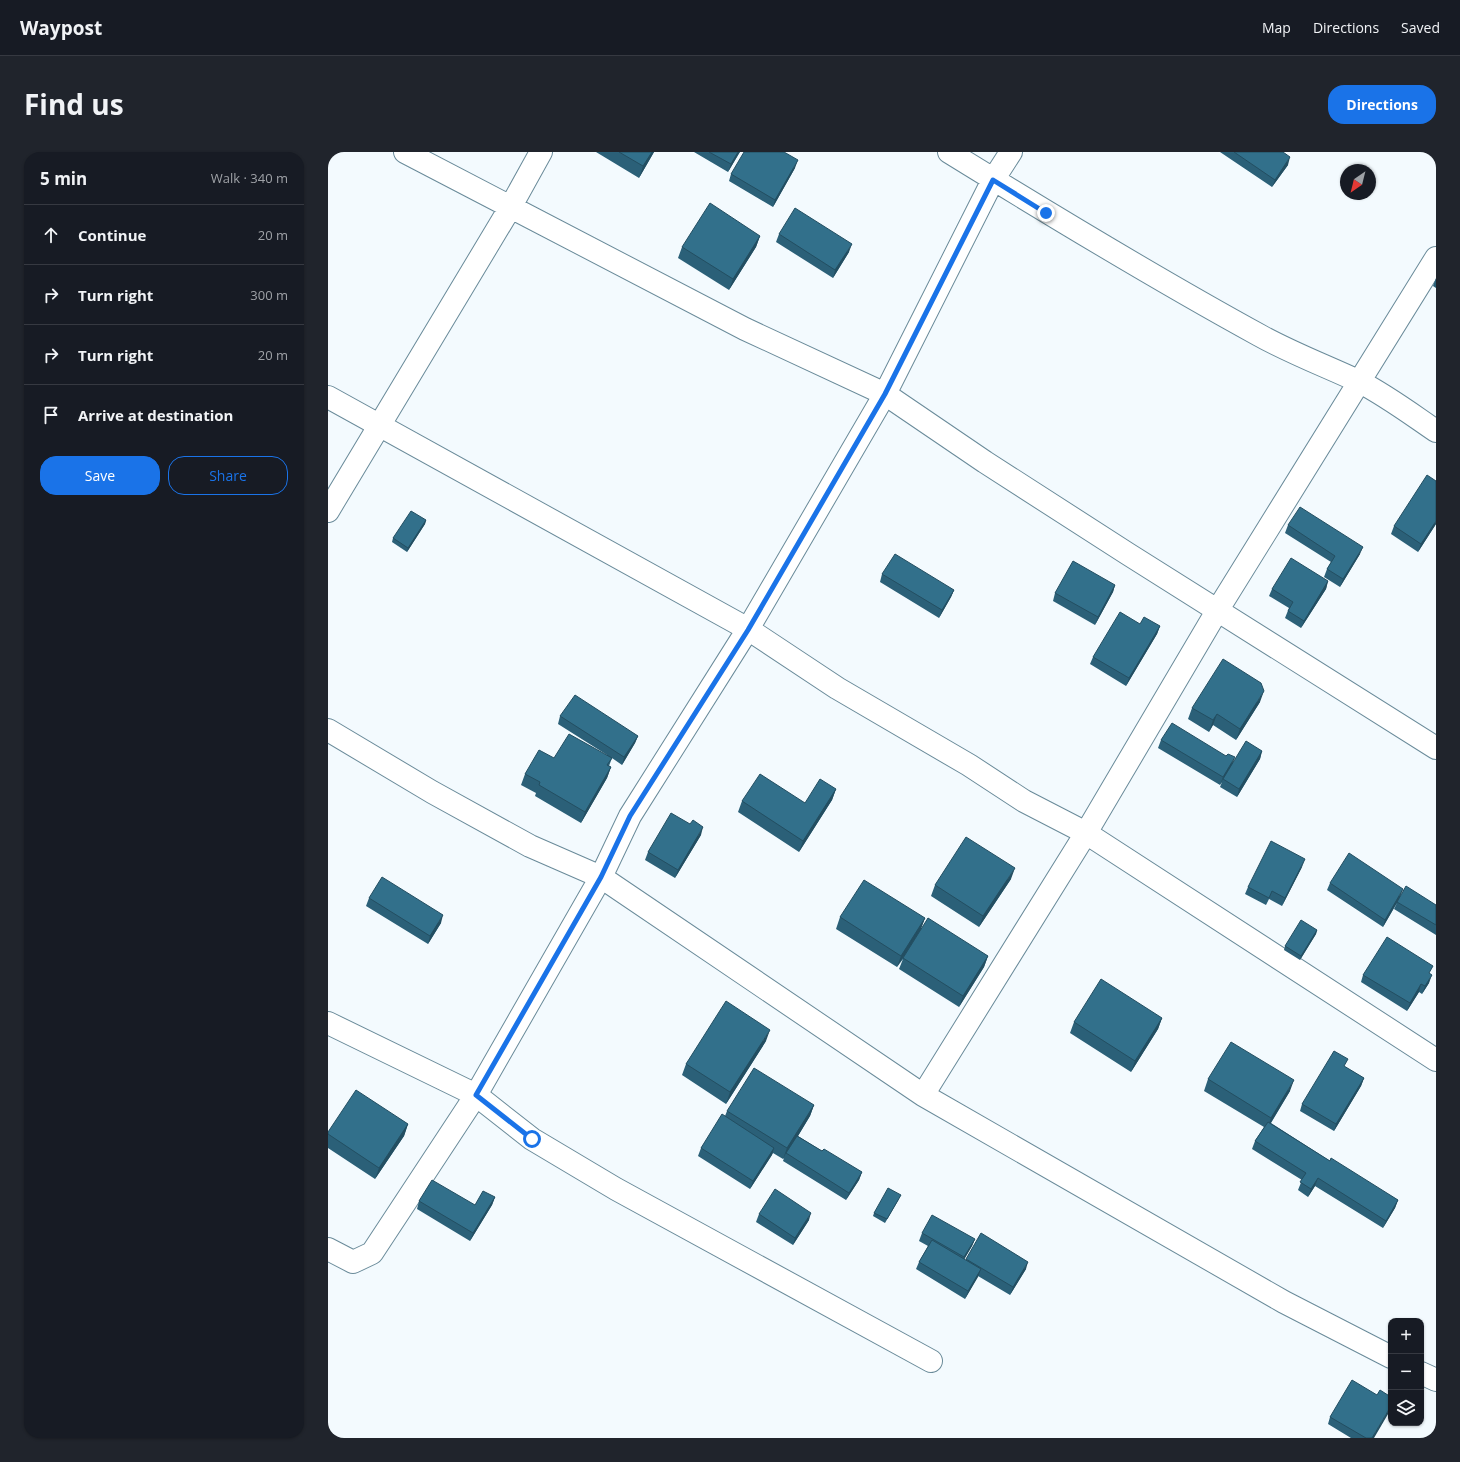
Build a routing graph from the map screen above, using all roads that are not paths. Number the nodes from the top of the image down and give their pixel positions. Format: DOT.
graph roads {
  1 [pos="405,152"];
  2 [pos="541,152"];
  3 [pos="949,152"];
  4 [pos="1011,152"];
  5 [pos="993,180"];
  6 [pos="510,208"];
  7 [pos="1436,258"];
  8 [pos="1360,382"];
  9 [pos="885,394"];
  10 [pos="328,397"];
  11 [pos="379,426"];
  12 [pos="1436,431"];
  13 [pos="328,511"];
  14 [pos="1218,611"];
  15 [pos="748,630"];
  16 [pos="328,730"];
  17 [pos="1436,748"];
  18 [pos="1086,833"];
  19 [pos="601,877"];
  20 [pos="328,1024"];
  21 [pos="1435,1057"];
  22 [pos="476,1095"];
  23 [pos="923,1095"];
  24 [pos="328,1250"];
  25 [pos="1388,1355"];
  26 [pos="931,1361"];
  27 [pos="1424,1374"];
  28 [pos="1436,1380"];
  1 -- 6 [label="street"];
  2 -- 6 [label="street"];
  3 -- 5 [label="street"];
  4 -- 5 [label="street"];
  5 -- 8 [label="street"];
  5 -- 9 [label="street"];
  6 -- 9 [label="street"];
  6 -- 11 [label="street"];
  7 -- 8 [label="street"];
  8 -- 12 [label="street"];
  8 -- 14 [label="street"];
  9 -- 14 [label="street"];
  9 -- 15 [label="street"];
  10 -- 11 [label="street"];
  11 -- 13 [label="street"];
  11 -- 15 [label="street"];
  14 -- 17 [label="street"];
  14 -- 18 [label="street"];
  15 -- 18 [label="street"];
  15 -- 19 [label="street"];
  16 -- 19 [label="street"];
  18 -- 21 [label="street"];
  18 -- 23 [label="street"];
  19 -- 22 [label="street"];
  19 -- 23 [label="street"];
  20 -- 22 [label="street"];
  22 -- 24 [label="street"];
  22 -- 26 [label="street"];
  23 -- 25 [label="street"];
  27 -- 28 [label="street"];
}
